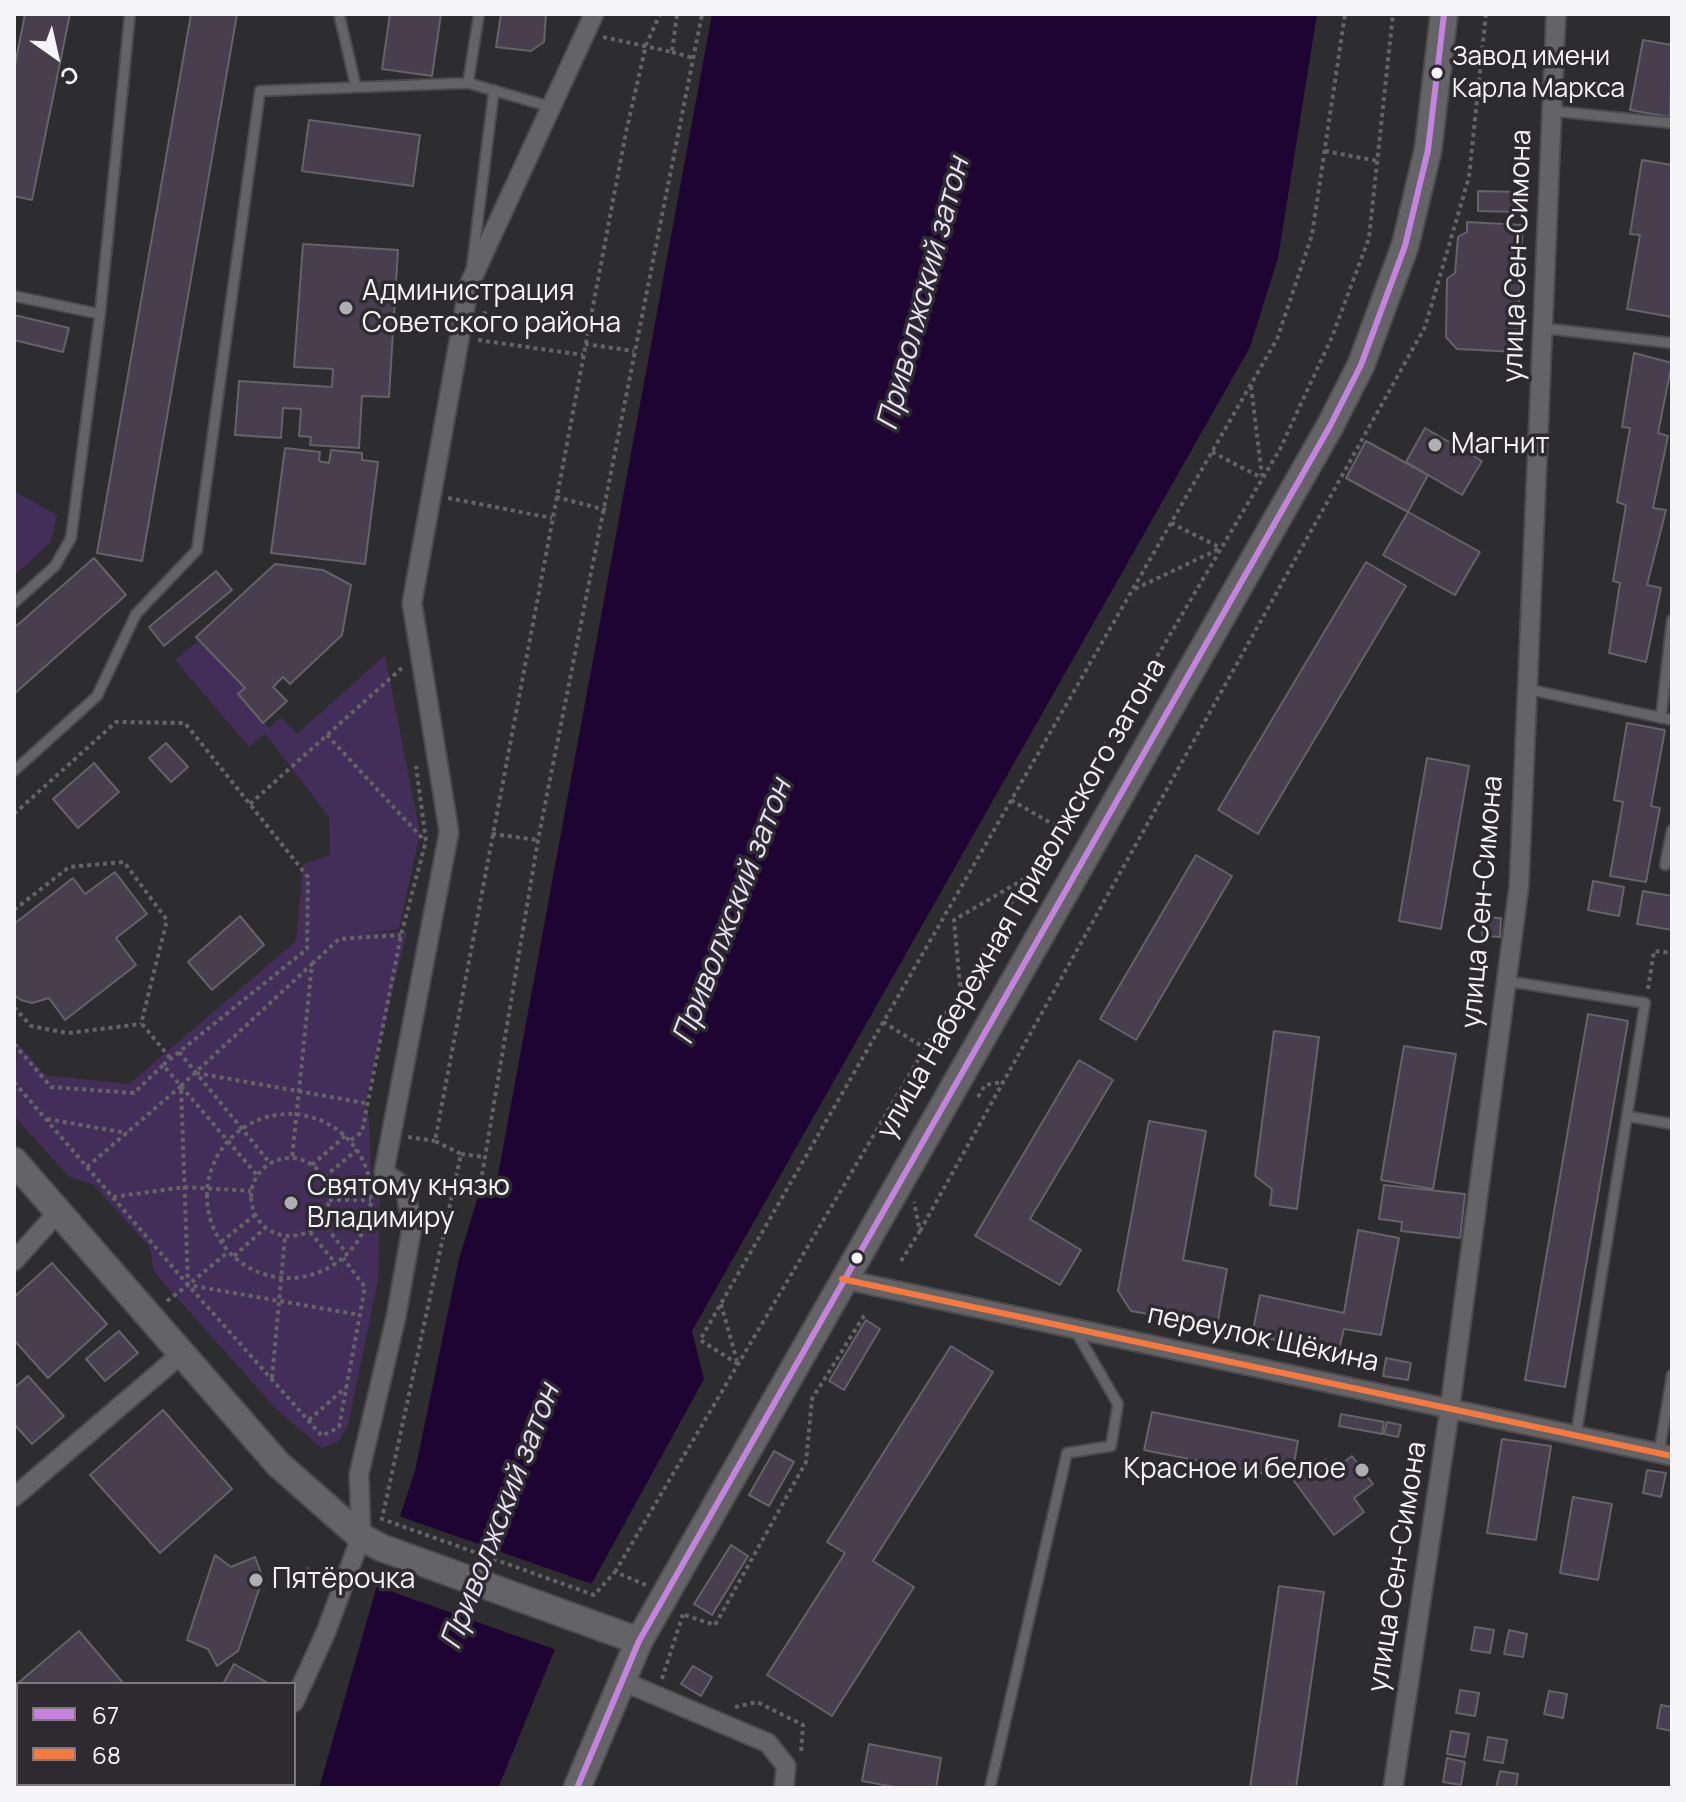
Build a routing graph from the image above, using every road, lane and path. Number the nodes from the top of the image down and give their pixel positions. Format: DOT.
graph roads {
  1 [pos="130,14"];
  2 [pos="339,14"];
  3 [pos="479,14"];
  4 [pos="594,14"];
  5 [pos="660,14"];
  6 [pos="677,14"];
  7 [pos="702,14"];
  8 [pos="1345,14"];
  9 [pos="1393,14"];
  10 [pos="1444,14"];
  11 [pos="1486,14"];
  12 [pos="1556,14"];
  13 [pos="646,45"];
  14 [pos="672,52"];
  15 [pos="693,58"];
  16 [pos="468,83"];
  17 [pos="356,87"];
  18 [pos="494,90"];
  19 [pos="551,107"];
  20 [pos="1552,111"];
  21 [pos="1672,123"];
  22 [pos="1325,151"];
  23 [pos="1378,161"];
  24 [pos="469,285"];
  25 [pos="14,296"];
  26 [pos="465,311"];
  27 [pos="100,314"];
  28 [pos="1542,328"];
  29 [pos="588,329"];
  30 [pos="460,337"];
  31 [pos="1672,343"];
  32 [pos="585,344"];
  33 [pos="634,351"];
  34 [pos="583,355"];
  35 [pos="1251,385"];
  36 [pos="1212,452"];
  37 [pos="1262,478"];
  38 [pos="431,494"];
  39 [pos="556,497"];
  40 [pos="606,510"];
  41 [pos="552,518"];
  42 [pos="1171,523"];
  43 [pos="1221,548"];
  44 [pos="1132,590"];
  45 [pos="14,603"];
  46 [pos="1672,620"];
  47 [pos="406,681"];
  48 [pos="1527,689"];
  49 [pos="1661,718"];
  50 [pos="1672,720"];
  51 [pos="327,735"];
  52 [pos="415,754"];
  53 [pos="14,771"];
  54 [pos="1011,800"];
  55 [pos="250,804"];
  56 [pos="14,814"];
  57 [pos="1056,826"];
  58 [pos="1672,830"];
  59 [pos="492,834"];
  60 [pos="538,840"];
  61 [pos="426,841"];
  62 [pos="1665,865"];
  63 [pos="1025,878"];
  64 [pos="14,910"];
  65 [pos="401,935"];
  66 [pos="1672,953"];
  67 [pos="312,964"];
  68 [pos="1506,981"];
  69 [pos="960,988"];
  70 [pos="1645,1003"];
  71 [pos="14,1007"];
  72 [pos="883,1022"];
  73 [pos="141,1024"];
  74 [pos="14,1044"];
  75 [pos="925,1048"];
  76 [pos="179,1052"];
  77 [pos="171,1059"];
  78 [pos="163,1065"];
  79 [pos="196,1073"];
  80 [pos="1004,1081"];
  81 [pos="14,1082"];
  82 [pos="181,1086"];
  83 [pos="300,1092"];
  84 [pos="365,1103"];
  85 [pos="972,1107"];
  86 [pos="297,1114"];
  87 [pos="1627,1116"];
  88 [pos="45,1119"];
  89 [pos="1672,1124"];
  90 [pos="242,1128"];
  91 [pos="127,1133"];
  92 [pos="345,1136"];
  93 [pos="228,1140"];
  94 [pos="351,1140"];
  95 [pos="357,1150"];
  96 [pos="461,1154"];
  97 [pos="485,1157"];
  98 [pos="292,1158"];
  99 [pos="14,1161"];
  100 [pos="270,1163"];
  101 [pos="312,1165"];
  102 [pos="87,1167"];
  103 [pos="257,1175"];
  104 [pos="482,1175"];
  105 [pos="324,1177"];
  106 [pos="185,1187"];
  107 [pos="207,1189"];
  108 [pos="251,1191"];
  109 [pos="913,1196"];
  110 [pos="113,1197"];
  111 [pos="329,1200"];
  112 [pos="371,1200"];
  113 [pos="58,1212"];
  114 [pos="255,1215"];
  115 [pos="322,1221"];
  116 [pos="265,1228"];
  117 [pos="309,1231"];
  118 [pos="920,1231"];
  119 [pos="285,1237"];
  120 [pos="221,1242"];
  121 [pos="228,1252"];
  122 [pos="233,1256"];
  123 [pos="345,1256"];
  124 [pos="14,1261"];
  125 [pos="901,1261"];
  126 [pos="336,1264"];
  127 [pos="282,1278"];
  128 [pos="842,1279"];
  129 [pos="188,1285"];
  130 [pos="279,1301"];
  131 [pos="721,1304"];
  132 [pos="865,1314"];
  133 [pos="360,1315"];
  134 [pos="1073,1327"];
  135 [pos="180,1355"];
  136 [pos="738,1364"];
  137 [pos="1672,1375"];
  138 [pos="272,1379"];
  139 [pos="347,1387"];
  140 [pos="1450,1407"];
  141 [pos="309,1420"];
  142 [pos="1576,1435"];
  143 [pos="1666,1455"];
  144 [pos="14,1497"];
  145 [pos="371,1542"];
  146 [pos="615,1572"];
  147 [pos="665,1594"];
  148 [pos="685,1615"];
  149 [pos="639,1641"];
  150 [pos="622,1681"];
  151 [pos="673,1688"];
  152 [pos="296,1698"];
  153 [pos="732,1708"];
  154 [pos="801,1757"];
  155 [pos="577,1788"];
  156 [pos="784,1788"];
  157 [pos="990,1788"];
  158 [pos="1393,1788"];
  1 -- 27 [label="lane"];
  2 -- 17 [label="lane"];
  3 -- 16 [label="lane"];
  4 -- 19 [label="street"];
  5 -- 13 [label="path"];
  6 -- 14 [label="path"];
  7 -- 15 [label="path"];
  8 -- 22 [label="path"];
  9 -- 23 [label="path"];
  10 -- 128 [label="main road, улица Набережная Приволжского затона"];
  11 -- 80 [label="path"];
  12 -- 20 [label="street, улица Сен-Симона"];
  13 -- 14 [label="path"];
  13 -- 29 [label="path"];
  14 -- 15 [label="path"];
  15 -- 33 [label="path"];
  16 -- 17 [label="lane"];
  16 -- 18 [label="lane"];
  17 -- 53 [label="lane"];
  18 -- 19 [label="lane"];
  18 -- 24 [label="lane"];
  19 -- 24 [label="street"];
  20 -- 21 [label="lane"];
  20 -- 28 [label="street, улица Сен-Симона"];
  22 -- 23 [label="path"];
  22 -- 35 [label="path"];
  23 -- 37 [label="path"];
  24 -- 26 [label="street"];
  25 -- 27 [label="lane"];
  26 -- 29 [label="path"];
  26 -- 30 [label="street"];
  27 -- 45 [label="lane"];
  28 -- 31 [label="lane"];
  28 -- 48 [label="street, улица Сен-Симона"];
  29 -- 32 [label="path"];
  30 -- 34 [label="path"];
  30 -- 38 [label="street"];
  32 -- 33 [label="path"];
  32 -- 34 [label="path"];
  33 -- 40 [label="path"];
  34 -- 39 [label="path"];
  35 -- 36 [label="path"];
  35 -- 37 [label="path"];
  36 -- 37 [label="path"];
  36 -- 42 [label="path"];
  37 -- 43 [label="path"];
  38 -- 41 [label="path"];
  38 -- 145 [label="street"];
  39 -- 40 [label="path"];
  39 -- 41 [label="path"];
  40 -- 60 [label="path"];
  41 -- 59 [label="path"];
  42 -- 43 [label="path"];
  42 -- 44 [label="path"];
  43 -- 44 [label="path"];
  43 -- 57 [label="path"];
  44 -- 54 [label="path"];
  46 -- 49 [label="lane"];
  47 -- 51 [label="path"];
  48 -- 49 [label="lane"];
  48 -- 68 [label="street, улица Сен-Симона"];
  49 -- 50 [label="lane"];
  51 -- 55 [label="path"];
  51 -- 61 [label="path"];
  52 -- 61 [label="path"];
  54 -- 57 [label="path"];
  54 -- 72 [label="path"];
  55 -- 56 [label="path"];
  55 -- 76 [label="path"];
  57 -- 63 [label="path"];
  58 -- 62 [label="lane"];
  59 -- 60 [label="path"];
  59 -- 96 [label="path"];
  60 -- 97 [label="path"];
  61 -- 65 [label="path"];
  63 -- 69 [label="path"];
  63 -- 69 [label="path"];
  64 -- 73 [label="path"];
  65 -- 67 [label="path"];
  65 -- 84 [label="path"];
  66 -- 70 [label="path"];
  67 -- 79 [label="path"];
  67 -- 83 [label="path"];
  68 -- 70 [label="lane"];
  68 -- 140 [label="street, улица Сен-Симона"];
  69 -- 75 [label="path"];
  70 -- 87 [label="lane"];
  71 -- 73 [label="path"];
  72 -- 75 [label="path"];
  72 -- 131 [label="path"];
  73 -- 77 [label="path"];
  74 -- 78 [label="path"];
  75 -- 136 [label="path"];
  76 -- 77 [label="path"];
  76 -- 79 [label="path"];
  77 -- 78 [label="path"];
  78 -- 82 [label="path"];
  79 -- 82 [label="path"];
  79 -- 83 [label="path"];
  79 -- 90 [label="path"];
  80 -- 85 [label="path"];
  80 -- 118 [label="path"];
  81 -- 88 [label="path"];
  82 -- 91 [label="path"];
  82 -- 93 [label="path"];
  82 -- 106 [label="path"];
  83 -- 84 [label="path"];
  83 -- 86 [label="path"];
  84 -- 94 [label="path"];
  86 -- 90 [label="path"];
  86 -- 92 [label="path"];
  86 -- 98 [label="path"];
  87 -- 89 [label="lane"];
  87 -- 142 [label="lane"];
  88 -- 91 [label="path"];
  88 -- 102 [label="path"];
  90 -- 93 [label="path"];
  90 -- 100 [label="path"];
  91 -- 102 [label="path"];
  92 -- 94 [label="path"];
  92 -- 101 [label="path"];
  93 -- 103 [label="path"];
  93 -- 107 [label="path"];
  94 -- 95 [label="path"];
  95 -- 105 [label="path"];
  95 -- 112 [label="path"];
  96 -- 97 [label="path"];
  96 -- 146 [label="path"];
  97 -- 104 [label="path"];
  98 -- 100 [label="path"];
  98 -- 101 [label="path"];
  99 -- 113 [label="main road"];
  100 -- 103 [label="path"];
  101 -- 105 [label="path"];
  102 -- 110 [label="path"];
  103 -- 108 [label="path"];
  105 -- 111 [label="path"];
  106 -- 107 [label="path"];
  106 -- 110 [label="path"];
  106 -- 129 [label="path"];
  107 -- 108 [label="path"];
  107 -- 120 [label="path"];
  108 -- 114 [label="path"];
  109 -- 118 [label="path"];
  110 -- 129 [label="path"];
  111 -- 112 [label="path"];
  111 -- 115 [label="path"];
  112 -- 123 [label="path"];
  113 -- 124 [label="street"];
  113 -- 135 [label="main road"];
  114 -- 116 [label="path"];
  114 -- 120 [label="path"];
  115 -- 117 [label="path"];
  115 -- 123 [label="path"];
  116 -- 119 [label="path"];
  116 -- 122 [label="path"];
  117 -- 119 [label="path"];
  117 -- 126 [label="path"];
  118 -- 125 [label="path"];
  119 -- 127 [label="path"];
  120 -- 121 [label="path"];
  121 -- 122 [label="path"];
  121 -- 129 [label="path"];
  122 -- 127 [label="path"];
  123 -- 126 [label="path"];
  123 -- 133 [label="path"];
  126 -- 127 [label="path"];
  127 -- 130 [label="path"];
  128 -- 134 [label="street, переулок Щёкина"];
  128 -- 147 [label="main road, улица Набережная Приволжского затона"];
  129 -- 130 [label="path"];
  129 -- 138 [label="path"];
  130 -- 133 [label="path"];
  130 -- 138 [label="path"];
  131 -- 136 [label="path"];
  131 -- 136 [label="path"];
  132 -- 148 [label="path"];
  133 -- 139 [label="path"];
  134 -- 140 [label="street, переулок Щёкина"];
  134 -- 157 [label="lane"];
  135 -- 144 [label="street"];
  135 -- 145 [label="main road"];
  136 -- 146 [label="path"];
  137 -- 143 [label="lane"];
  138 -- 141 [label="path"];
  139 -- 141 [label="path"];
  139 -- 141 [label="path"];
  140 -- 142 [label="street, переулок Щёкина"];
  140 -- 158 [label="street, улица Сен-Симона"];
  142 -- 143 [label="street, переулок Щёкина"];
  145 -- 149 [label="main road"];
  145 -- 152 [label="street"];
  146 -- 147 [label="path"];
  147 -- 148 [label="path"];
  147 -- 149 [label="main road, улица Набережная Приволжского затона"];
  148 -- 151 [label="path"];
  149 -- 150 [label="main road, улица Набережная Приволжского затона"];
  150 -- 155 [label="main road, улица Набережная Приволжского затона"];
  150 -- 156 [label="street"];
  153 -- 154 [label="path"];
}
